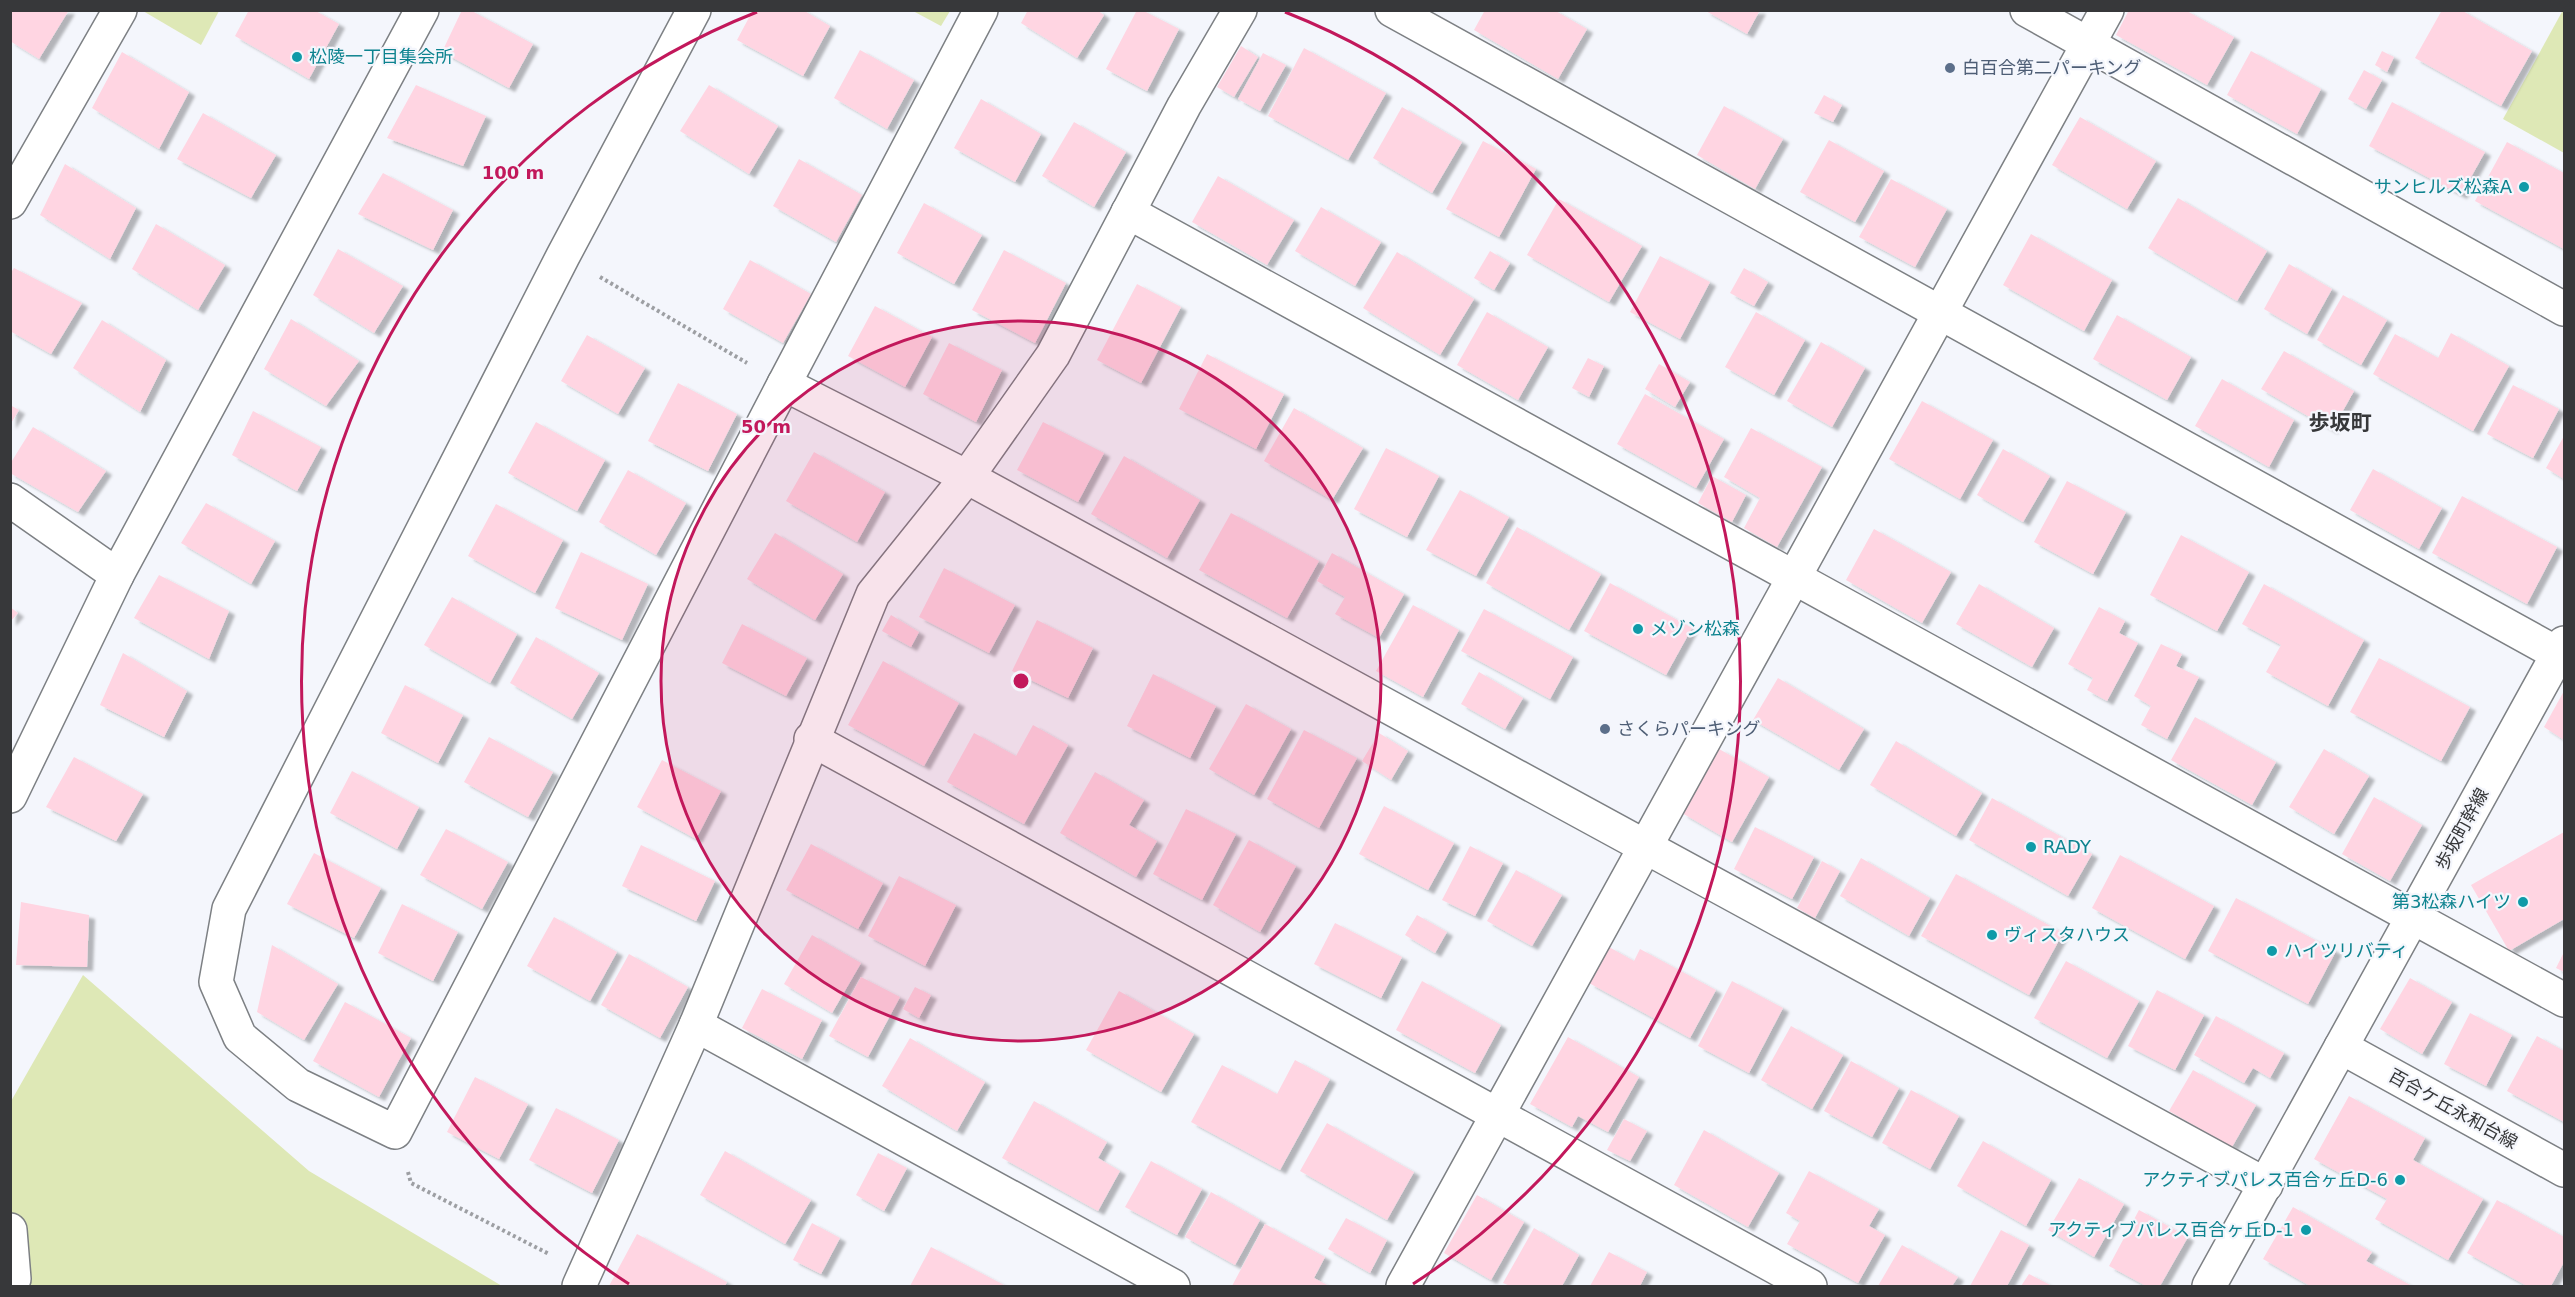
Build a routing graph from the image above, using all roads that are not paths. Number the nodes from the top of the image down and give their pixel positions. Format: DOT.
graph roads {
  1 [pos="120,10"];
  2 [pos="422,10"];
  3 [pos="694,10"];
  4 [pos="981,10"];
  5 [pos="1240,10"];
  6 [pos="1392,10"];
  7 [pos="2027,10"];
  8 [pos="2107,10"];
  9 [pos="2088,44"];
  10 [pos="10,202"];
  11 [pos="1128,212"];
  12 [pos="2565,309"];
  13 [pos="1940,315"];
  14 [pos="784,384"];
  15 [pos="967,477"];
  16 [pos="10,500"];
  17 [pos="117,575"];
  18 [pos="1794,579"];
  19 [pos="2561,648"];
  20 [pos="811,739"];
  21 [pos="10,796"];
  22 [pos="1647,847"];
  23 [pos="2413,918"];
  24 [pos="2565,1000"];
  25 [pos="696,1025"];
  26 [pos="2341,1047"];
  27 [pos="1499,1115"];
  28 [pos="2565,1170"];
  29 [pos="2265,1185"];
  30 [pos="10,1230"];
  31 [pos="583,1280"];
  32 [pos="11,1287"];
  33 [pos="1173,1287"];
  34 [pos="1404,1287"];
  35 [pos="1810,1287"];
  36 [pos="2209,1287"];
  1 -- 10 [label="street"];
  2 -- 17 [label="street"];
  3 -- 14 [label="street"];
  4 -- 14 [label="street"];
  5 -- 11 [label="street"];
  6 -- 13 [label="street"];
  7 -- 9 [label="street"];
  8 -- 9 [label="street"];
  9 -- 12 [label="street"];
  9 -- 13 [label="street"];
  11 -- 15 [label="street"];
  11 -- 18 [label="street"];
  13 -- 18 [label="street"];
  13 -- 19 [label="street"];
  14 -- 15 [label="street"];
  15 -- 20 [label="street"];
  15 -- 22 [label="street"];
  16 -- 17 [label="street"];
  17 -- 21 [label="street"];
  18 -- 22 [label="street"];
  18 -- 23 [label="street"];
  19 -- 23 [label="street, 歩坂町幹線"];
  20 -- 25 [label="street"];
  20 -- 27 [label="street"];
  22 -- 27 [label="street"];
  22 -- 29 [label="street"];
  23 -- 24 [label="street"];
  23 -- 26 [label="street, 歩坂町幹線"];
  25 -- 31 [label="street"];
  25 -- 33 [label="street"];
  26 -- 28 [label="street, 百合ケ丘永和台線"];
  26 -- 29 [label="street, 歩坂町幹線"];
  27 -- 34 [label="street"];
  27 -- 35 [label="street"];
  29 -- 36 [label="street, 歩坂町幹線"];
  30 -- 32 [label="street"];
}
